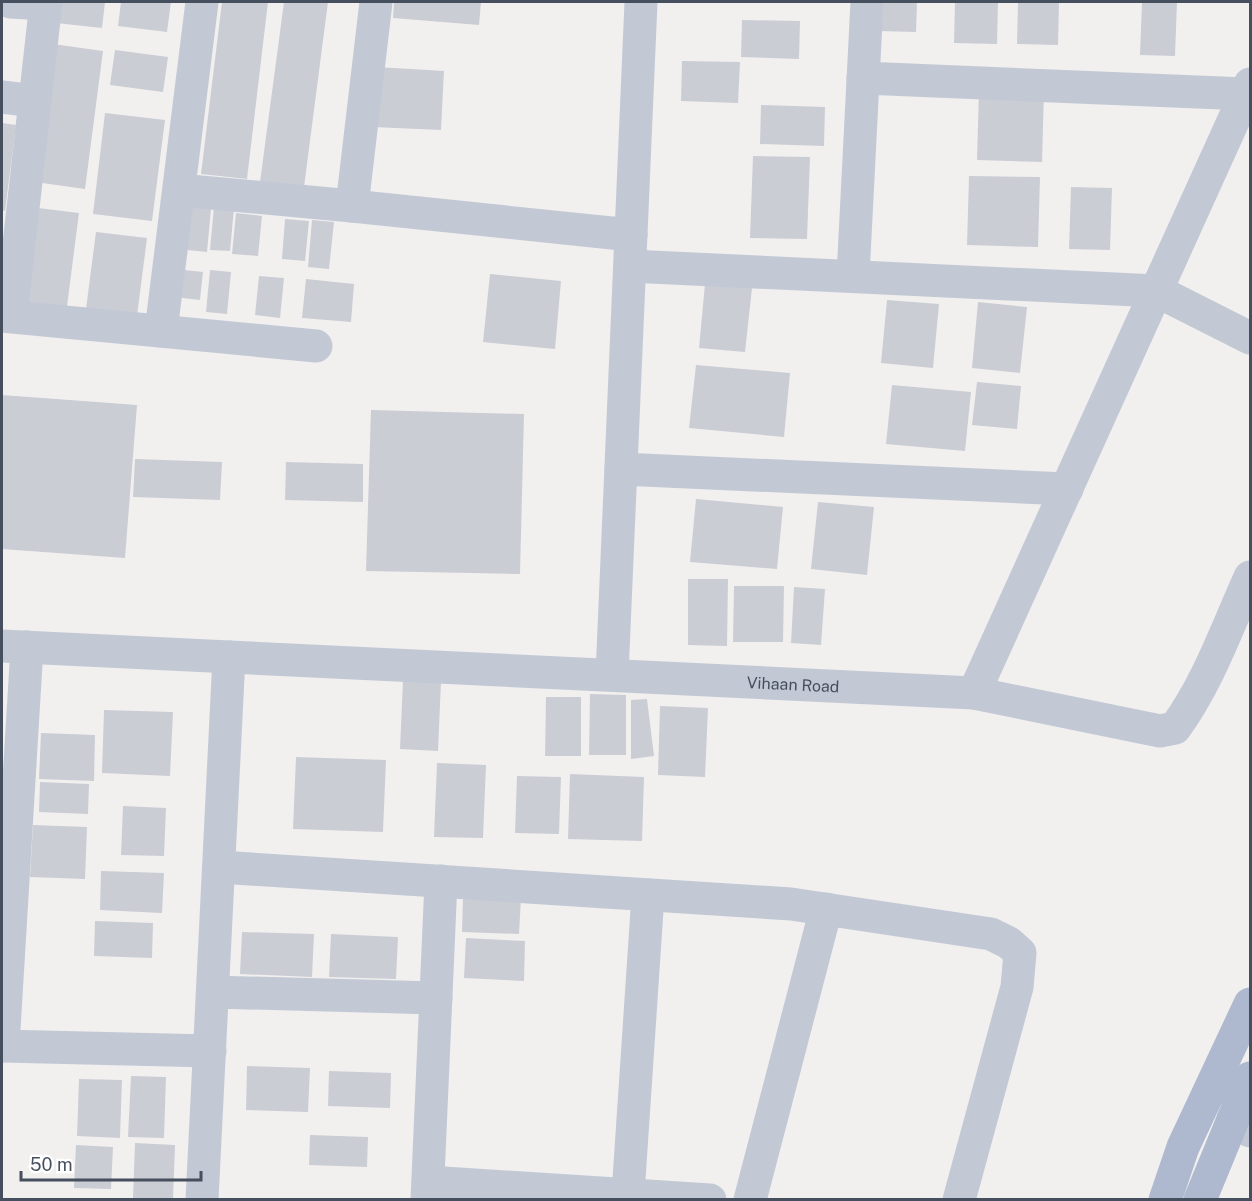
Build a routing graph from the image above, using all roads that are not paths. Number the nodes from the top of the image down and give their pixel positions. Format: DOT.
graph roads {
  1 [pos="10,2"];
  2 [pos="202,2"];
  3 [pos="376,2"];
  4 [pos="641,2"];
  5 [pos="867,2"];
  6 [pos="46,3"];
  7 [pos="863,78"];
  8 [pos="1248,89"];
  9 [pos="2,97"];
  10 [pos="35,101"];
  11 [pos="179,190"];
  12 [pos="352,206"];
  13 [pos="630,251"];
  14 [pos="854,276"];
  15 [pos="1157,291"];
  16 [pos="6,316"];
  17 [pos="161,331"];
  18 [pos="1251,338"];
  19 [pos="316,346"];
  20 [pos="621,469"];
  21 [pos="1066,489"];
  22 [pos="1251,577"];
  23 [pos="14,646"];
  24 [pos="229,657"];
  25 [pos="612,675"];
  26 [pos="974,693"];
  27 [pos="8,848"];
  28 [pos="219,867"];
  29 [pos="441,881"];
  30 [pos="648,895"];
  31 [pos="826,909"];
  32 [pos="213,992"];
  33 [pos="436,998"];
  34 [pos="1251,1004"];
  35 [pos="2,1046"];
  36 [pos="210,1051"];
  37 [pos="1251,1078"];
  38 [pos="1242,1125"];
  39 [pos="427,1191"];
  40 [pos="628,1194"];
  41 [pos="202,1200"];
  42 [pos="710,1200"];
  43 [pos="750,1200"];
  44 [pos="959,1200"];
  45 [pos="1165,1200"];
  46 [pos="1200,1200"];
  1 -- 6 [label="street"];
  2 -- 11 [label="street"];
  3 -- 12 [label="street"];
  4 -- 13 [label="street"];
  5 -- 7 [label="street"];
  6 -- 10 [label="street"];
  7 -- 8 [label="street"];
  7 -- 14 [label="street"];
  8 -- 15 [label="street"];
  9 -- 10 [label="street"];
  10 -- 16 [label="street"];
  11 -- 12 [label="street"];
  11 -- 17 [label="street"];
  12 -- 13 [label="street"];
  13 -- 14 [label="street"];
  13 -- 20 [label="street"];
  14 -- 15 [label="street"];
  15 -- 18 [label="street"];
  15 -- 21 [label="street"];
  16 -- 17 [label="street"];
  17 -- 19 [label="street"];
  20 -- 21 [label="street"];
  20 -- 25 [label="street"];
  21 -- 26 [label="street"];
  22 -- 26 [label="street, Vihaan Road"];
  23 -- 24 [label="street, Vihaan Road"];
  23 -- 27 [label="street"];
  24 -- 25 [label="street, Vihaan Road"];
  24 -- 28 [label="street"];
  25 -- 26 [label="street, Vihaan Road"];
  27 -- 35 [label="street"];
  28 -- 29 [label="street"];
  28 -- 32 [label="street"];
  29 -- 30 [label="street"];
  29 -- 33 [label="street"];
  30 -- 31 [label="street"];
  30 -- 40 [label="street"];
  31 -- 43 [label="street"];
  31 -- 44 [label="street"];
  32 -- 33 [label="street"];
  32 -- 36 [label="street"];
  33 -- 39 [label="street"];
  34 -- 45 [label="main road"];
  35 -- 36 [label="street"];
  36 -- 41 [label="street"];
  37 -- 38 [label="main road"];
  38 -- 46 [label="main road"];
  39 -- 40 [label="street"];
  40 -- 42 [label="street"];
}
